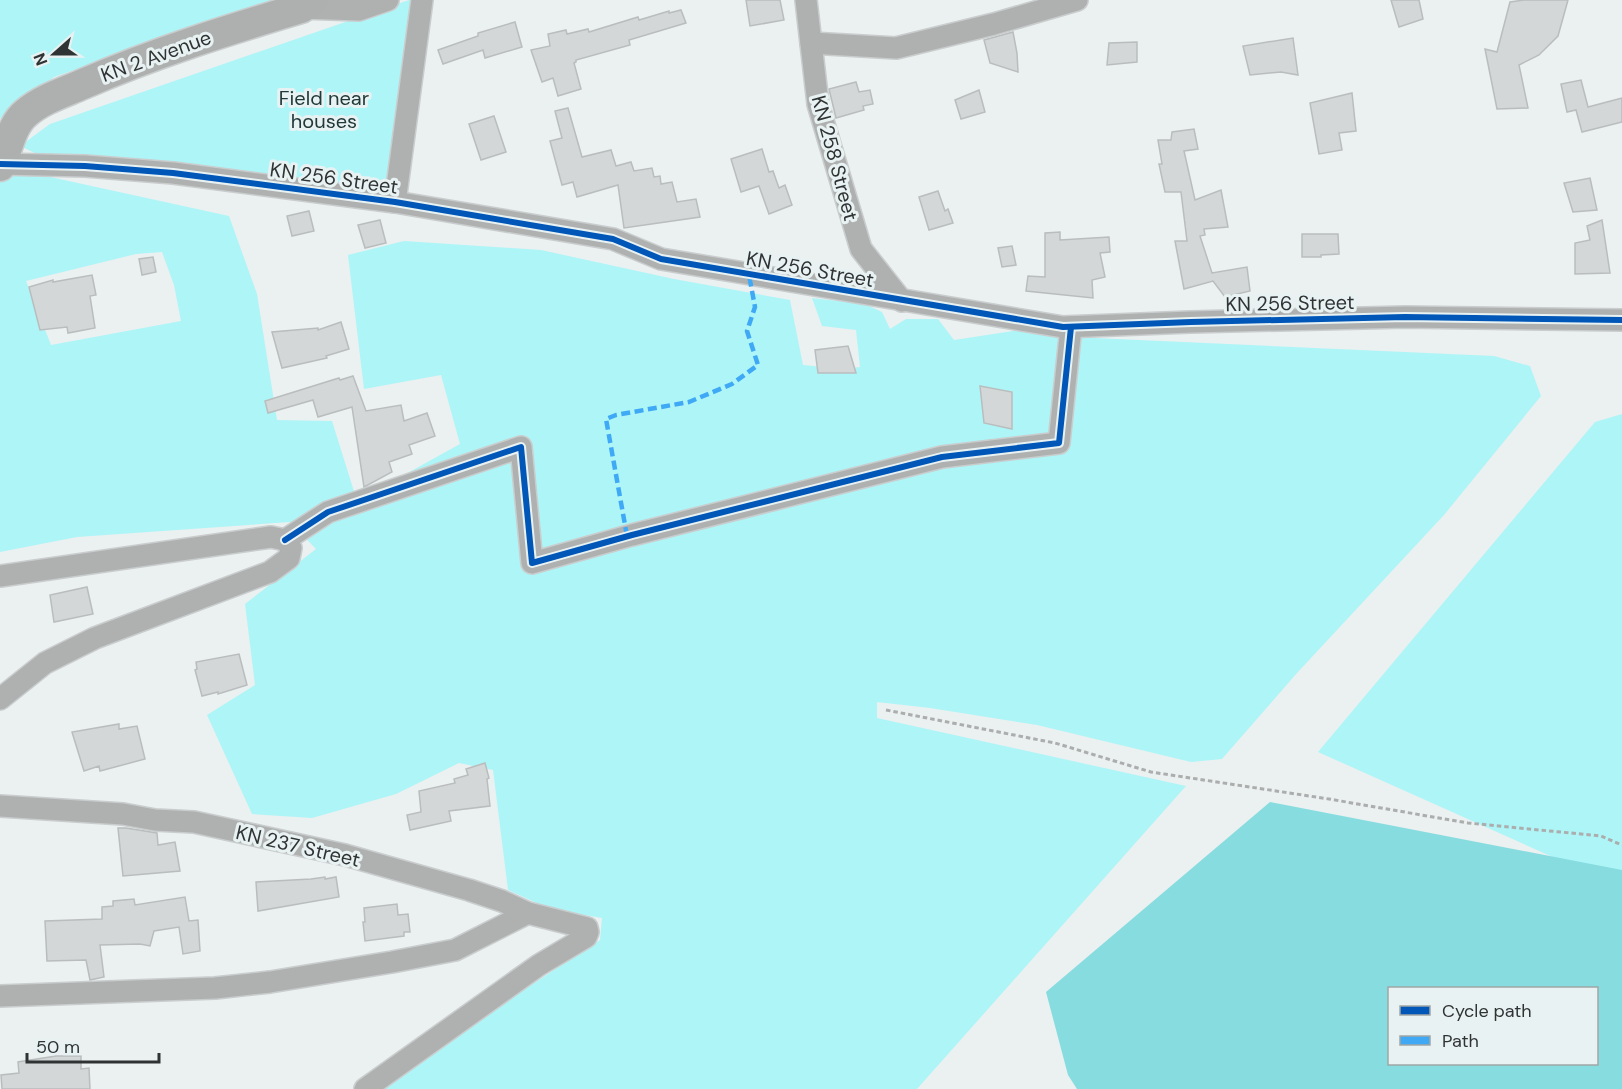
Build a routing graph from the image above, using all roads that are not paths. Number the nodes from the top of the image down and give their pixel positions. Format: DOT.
graph roads {
  1 [pos="388,0"];
  2 [pos="422,0"];
  3 [pos="806,0"];
  4 [pos="1077,0"];
  5 [pos="307,4"];
  6 [pos="811,43"];
  7 [pos="0,165"];
  8 [pos="395,202"];
  9 [pos="902,301"];
  10 [pos="1622,320"];
  11 [pos="1071,327"];
  12 [pos="285,540"];
  13 [pos="0,576"];
  14 [pos="0,699"];
  15 [pos="0,806"];
  16 [pos="528,913"];
  17 [pos="0,996"];
  18 [pos="365,1089"];
  1 -- 5 [label="street"];
  2 -- 8 [label="street"];
  3 -- 6 [label="street, KN 258 Street"];
  4 -- 6 [label="street"];
  5 -- 7 [label="main road, KN 2 Avenue"];
  6 -- 9 [label="street, KN 258 Street"];
  7 -- 8 [label="street, KN 256 Street"];
  8 -- 9 [label="street, KN 256 Street"];
  9 -- 11 [label="street, KN 256 Street"];
  10 -- 11 [label="street, KN 256 Street"];
  11 -- 12 [label="street"];
  12 -- 13 [label="street"];
  12 -- 14 [label="street"];
  15 -- 16 [label="street, KN 237 Street"];
  16 -- 17 [label="street"];
  16 -- 18 [label="street, KN 237 Street"];
}
